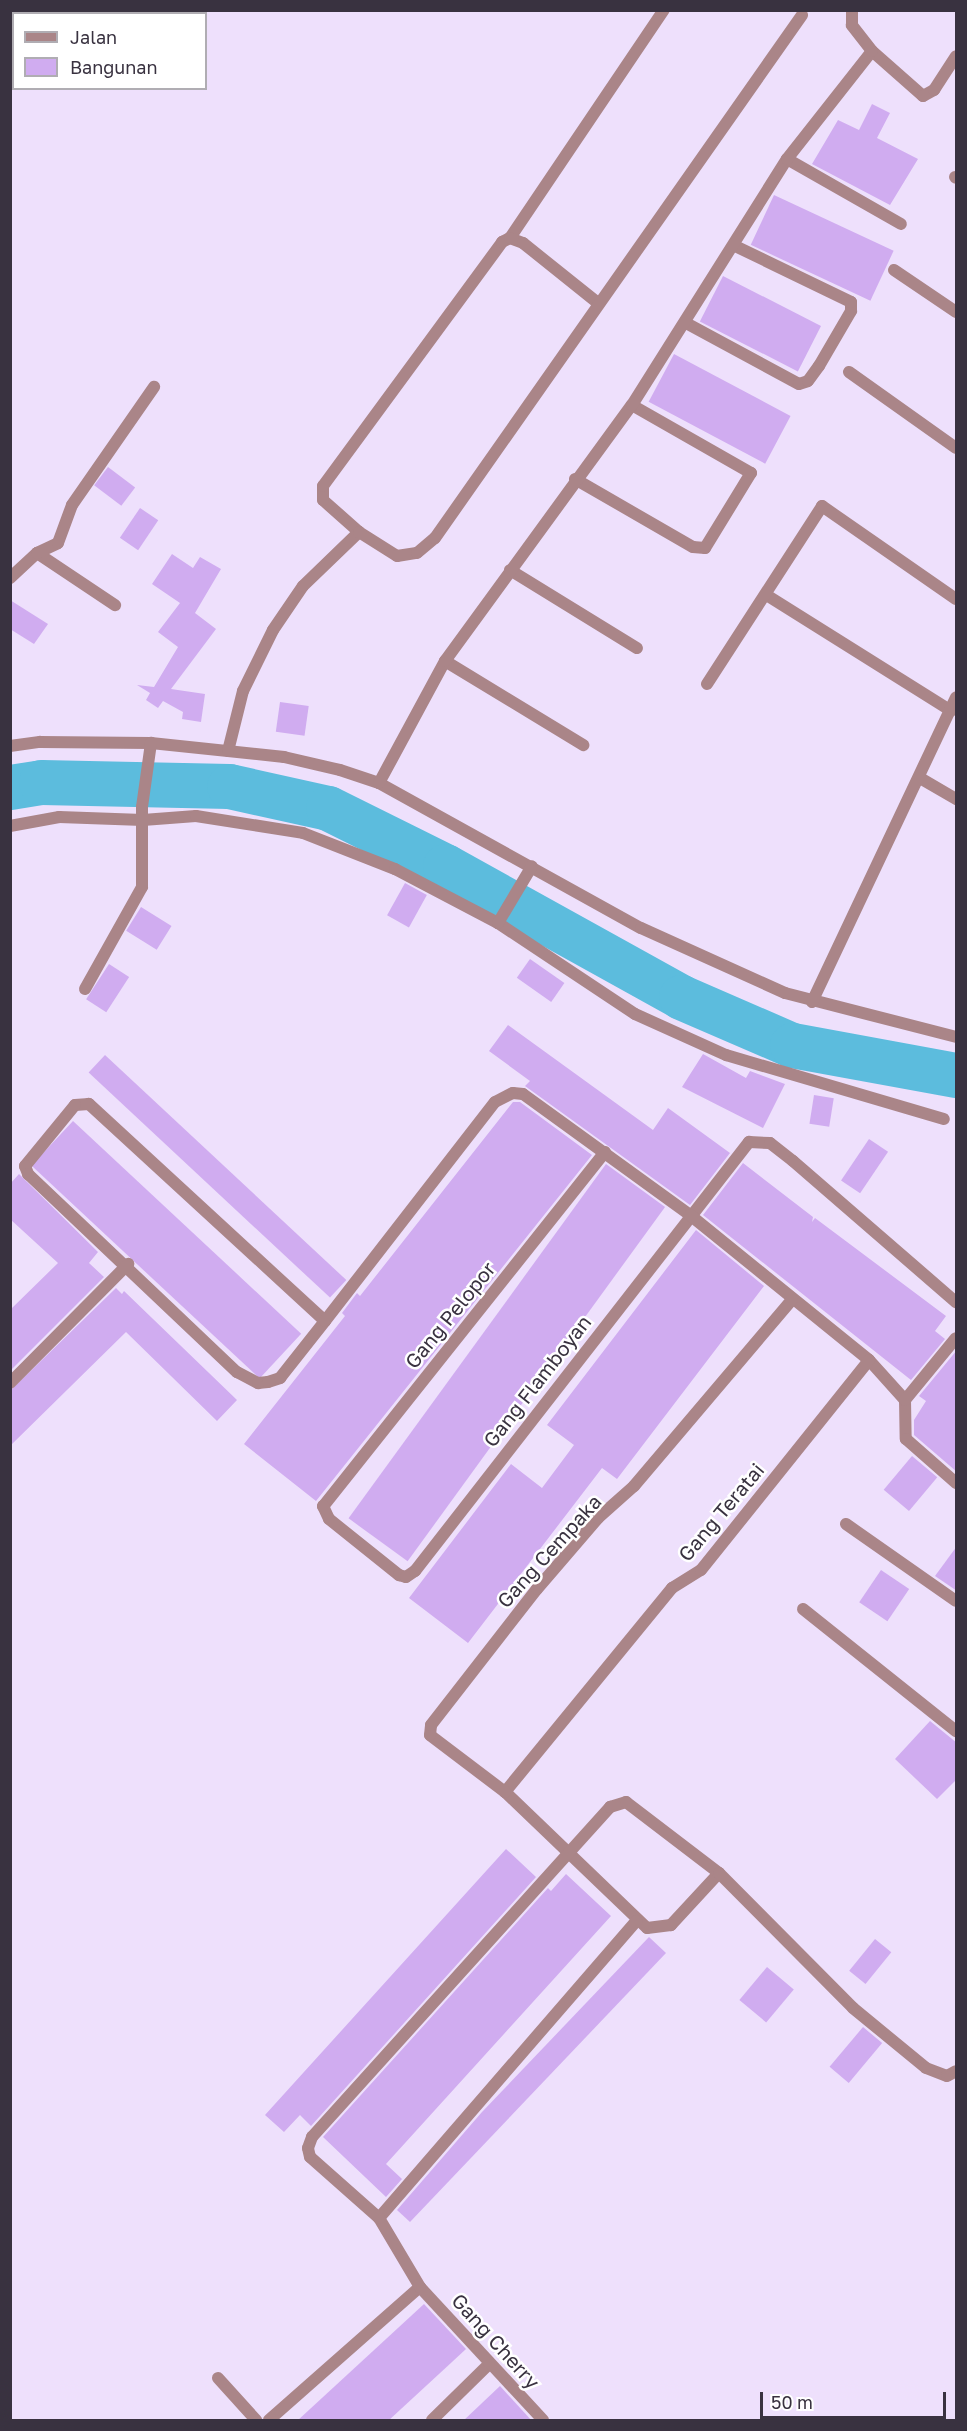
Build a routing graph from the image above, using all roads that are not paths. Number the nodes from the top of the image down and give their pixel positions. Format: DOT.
graph roads {
  1 [pos="664,10"];
  2 [pos="852,10"];
  3 [pos="802,15"];
  4 [pos="872,51"];
  5 [pos="957,56"];
  6 [pos="787,159"];
  7 [pos="901,224"];
  8 [pos="510,238"];
  9 [pos="735,246"];
  10 [pos="894,270"];
  11 [pos="598,303"];
  12 [pos="957,312"];
  13 [pos="686,322"];
  14 [pos="849,372"];
  15 [pos="154,387"];
  16 [pos="632,405"];
  17 [pos="957,448"];
  18 [pos="575,479"];
  19 [pos="359,532"];
  20 [pos="37,553"];
  21 [pos="510,570"];
  22 [pos="10,578"];
  23 [pos="768,596"];
  24 [pos="957,598"];
  25 [pos="115,605"];
  26 [pos="637,648"];
  27 [pos="445,661"];
  28 [pos="707,684"];
  29 [pos="957,697"];
  30 [pos="951,711"];
  31 [pos="151,743"];
  32 [pos="583,745"];
  33 [pos="10,746"];
  34 [pos="228,752"];
  35 [pos="920,778"];
  36 [pos="379,783"];
  37 [pos="957,799"];
  38 [pos="143,820"];
  39 [pos="10,826"];
  40 [pos="532,866"];
  41 [pos="500,919"];
  42 [pos="85,989"];
  43 [pos="812,1002"];
  44 [pos="957,1037"];
  45 [pos="944,1119"];
  46 [pos="605,1152"];
  47 [pos="690,1215"];
  48 [pos="129,1264"];
  49 [pos="792,1300"];
  50 [pos="957,1302"];
  51 [pos="325,1321"];
  52 [pos="957,1338"];
  53 [pos="869,1360"];
  54 [pos="10,1383"];
  55 [pos="906,1400"];
  56 [pos="957,1483"];
  57 [pos="846,1524"];
  58 [pos="415,1571"];
  59 [pos="957,1600"];
  60 [pos="803,1609"];
  61 [pos="957,1731"];
  62 [pos="506,1792"];
  63 [pos="571,1853"];
  64 [pos="718,1873"];
  65 [pos="636,1921"];
  66 [pos="957,2071"];
  67 [pos="379,2218"];
  68 [pos="420,2287"];
  69 [pos="489,2364"];
  70 [pos="219,2378"];
  71 [pos="256,2421"];
  72 [pos="269,2421"];
  73 [pos="432,2421"];
  74 [pos="543,2421"];
  1 -- 8 [label="street"];
  2 -- 4 [label="street"];
  3 -- 11 [label="street"];
  4 -- 5 [label="street"];
  4 -- 6 [label="street"];
  6 -- 7 [label="street"];
  6 -- 9 [label="street"];
  8 -- 11 [label="street"];
  8 -- 19 [label="street"];
  9 -- 13 [label="street"];
  9 -- 13 [label="street"];
  10 -- 12 [label="street"];
  11 -- 19 [label="street"];
  13 -- 16 [label="street"];
  14 -- 17 [label="street"];
  15 -- 20 [label="street"];
  16 -- 18 [label="street"];
  16 -- 18 [label="street"];
  18 -- 21 [label="street"];
  19 -- 34 [label="street"];
  20 -- 22 [label="street"];
  20 -- 25 [label="street"];
  21 -- 26 [label="street"];
  21 -- 27 [label="street"];
  23 -- 24 [label="street"];
  23 -- 28 [label="street"];
  23 -- 30 [label="street"];
  27 -- 32 [label="street"];
  27 -- 36 [label="street"];
  29 -- 30 [label="street"];
  30 -- 35 [label="street"];
  31 -- 33 [label="street"];
  31 -- 34 [label="street"];
  31 -- 38 [label="street"];
  34 -- 36 [label="street"];
  35 -- 37 [label="street"];
  35 -- 43 [label="street"];
  36 -- 40 [label="street"];
  38 -- 39 [label="street"];
  38 -- 41 [label="street"];
  38 -- 42 [label="street"];
  40 -- 41 [label="street"];
  40 -- 43 [label="street"];
  41 -- 45 [label="street"];
  43 -- 44 [label="street"];
  46 -- 47 [label="street"];
  46 -- 51 [label="street"];
  46 -- 58 [label="street, Gang Pelopor"];
  47 -- 49 [label="street"];
  47 -- 50 [label="street, Gang Flamboyan"];
  47 -- 58 [label="street, Gang Flamboyan"];
  48 -- 51 [label="street"];
  48 -- 51 [label="street"];
  48 -- 54 [label="street"];
  49 -- 53 [label="street"];
  49 -- 62 [label="street, Gang Cempaka"];
  52 -- 55 [label="street"];
  53 -- 55 [label="street"];
  53 -- 62 [label="street, Gang Teratai"];
  55 -- 56 [label="street"];
  57 -- 59 [label="street"];
  60 -- 61 [label="street"];
  62 -- 63 [label="street"];
  63 -- 64 [label="street"];
  63 -- 65 [label="street"];
  63 -- 67 [label="street, Gang Cherry"];
  64 -- 65 [label="street"];
  64 -- 66 [label="street"];
  65 -- 67 [label="street"];
  67 -- 68 [label="street, Gang Cherry"];
  68 -- 69 [label="street, Gang Cherry"];
  68 -- 72 [label="street"];
  69 -- 73 [label="street"];
  69 -- 74 [label="street, Gang Cherry"];
  70 -- 71 [label="street"];
}
